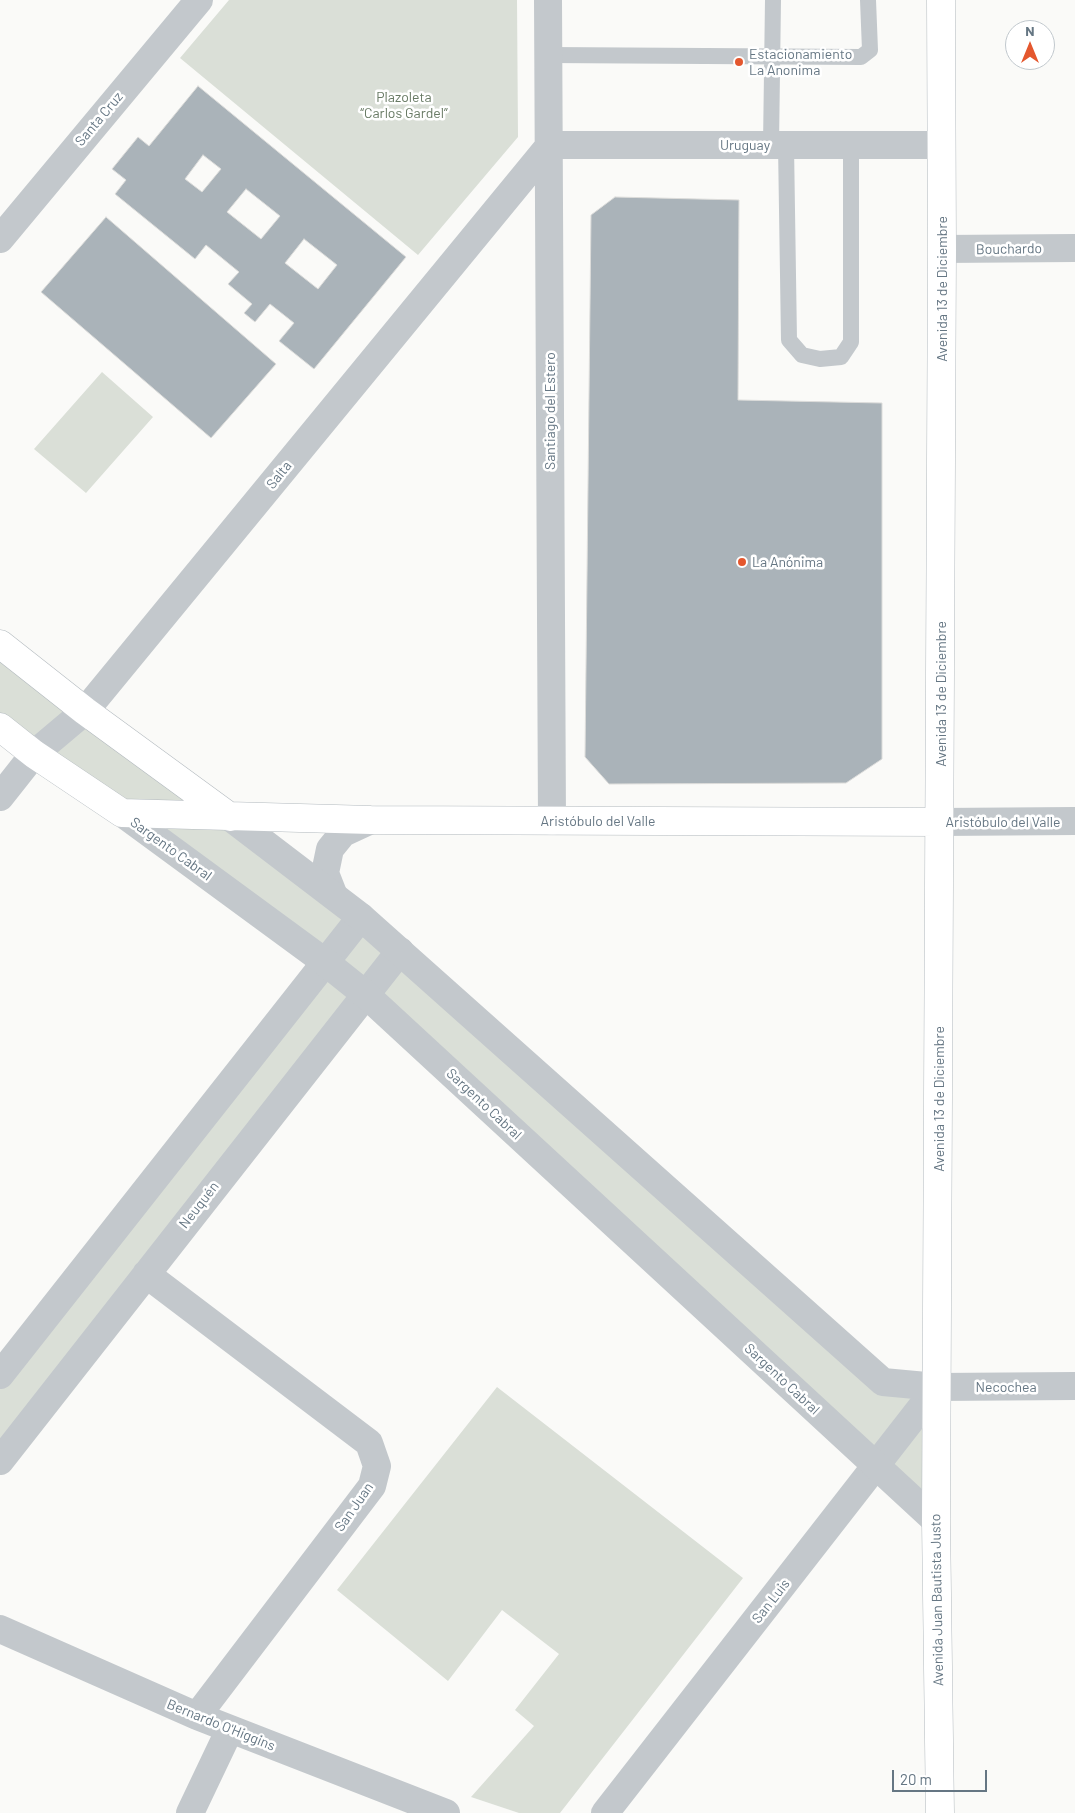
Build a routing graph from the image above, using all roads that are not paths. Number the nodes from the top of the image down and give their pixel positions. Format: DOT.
graph roads {
  1 [pos="199,0"];
  2 [pos="548,0"];
  3 [pos="773,0"];
  4 [pos="868,0"];
  5 [pos="941,0"];
  6 [pos="549,55"];
  7 [pos="772,56"];
  8 [pos="550,145"];
  9 [pos="778,145"];
  10 [pos="851,145"];
  11 [pos="941,145"];
  12 [pos="0,239"];
  13 [pos="1075,248"];
  14 [pos="942,249"];
  15 [pos="0,644"];
  16 [pos="85,710"];
  17 [pos="0,727"];
  18 [pos="34,754"];
  19 [pos="0,797"];
  20 [pos="122,813"];
  21 [pos="230,817"];
  22 [pos="371,820"];
  23 [pos="552,821"];
  24 [pos="1075,821"];
  25 [pos="940,822"];
  26 [pos="334,896"];
  27 [pos="361,917"];
  28 [pos="400,951"];
  29 [pos="325,962"];
  30 [pos="365,994"];
  31 [pos="146,1274"];
  32 [pos="0,1375"];
  33 [pos="1075,1386"];
  34 [pos="937,1388"];
  35 [pos="0,1461"];
  36 [pos="877,1466"];
  37 [pos="936,1521"];
  38 [pos="0,1629"];
  39 [pos="197,1716"];
  40 [pos="230,1729"];
  41 [pos="190,1813"];
  42 [pos="446,1813"];
  43 [pos="605,1813"];
  44 [pos="940,1813"];
  1 -- 12 [label="street, Santa Cruz"];
  2 -- 6 [label="street, Santiago del Estero"];
  3 -- 7 [label="lane"];
  4 -- 7 [label="lane"];
  5 -- 11 [label="main road, Avenida 13 de Diciembre"];
  6 -- 7 [label="lane"];
  6 -- 8 [label="street, Santiago del Estero"];
  7 -- 9 [label="lane"];
  8 -- 9 [label="street, Uruguay"];
  8 -- 16 [label="street, Salta"];
  8 -- 23 [label="street, Santiago del Estero"];
  9 -- 10 [label="street, Uruguay"];
  9 -- 10 [label="lane"];
  10 -- 11 [label="street, Uruguay"];
  11 -- 14 [label="main road, Avenida 13 de Diciembre"];
  13 -- 14 [label="street, Bouchardo"];
  14 -- 25 [label="main road, Avenida 13 de Diciembre"];
  15 -- 16 [label="main road"];
  16 -- 18 [label="street, Salta"];
  16 -- 21 [label="main road"];
  17 -- 18 [label="main road, Sargento Cabral"];
  18 -- 19 [label="street, Salta"];
  18 -- 20 [label="main road, Sargento Cabral"];
  20 -- 21 [label="main road, Aristóbulo del Valle"];
  20 -- 29 [label="street, Sargento Cabral"];
  21 -- 22 [label="main road, Aristóbulo del Valle"];
  21 -- 26 [label="street, Necochea"];
  22 -- 23 [label="main road, Aristóbulo del Valle"];
  22 -- 26 [label="street"];
  23 -- 25 [label="main road, Aristóbulo del Valle"];
  24 -- 25 [label="street, Aristóbulo del Valle"];
  25 -- 34 [label="main road, Avenida 13 de Diciembre"];
  26 -- 27 [label="street, Necochea"];
  27 -- 28 [label="street, Necochea"];
  27 -- 29 [label="street"];
  28 -- 30 [label="street, Neuquén"];
  28 -- 34 [label="street, Necochea"];
  29 -- 30 [label="street, Sargento Cabral"];
  29 -- 32 [label="street"];
  30 -- 31 [label="street, Neuquén"];
  30 -- 36 [label="street, Sargento Cabral"];
  31 -- 35 [label="street, Neuquén"];
  31 -- 39 [label="street, San Juan"];
  33 -- 34 [label="street, Necochea"];
  34 -- 36 [label="street, San Luis"];
  34 -- 37 [label="main road, Avenida Juan Bautista Justo"];
  36 -- 37 [label="street, Sargento Cabral"];
  36 -- 43 [label="street, San Luis"];
  37 -- 44 [label="main road, Avenida Juan Bautista Justo"];
  38 -- 39 [label="street, Bernardo O'Higgins"];
  39 -- 40 [label="street, Bernardo O'Higgins"];
  40 -- 41 [label="street"];
  40 -- 42 [label="street, Bernardo O'Higgins"];
}
